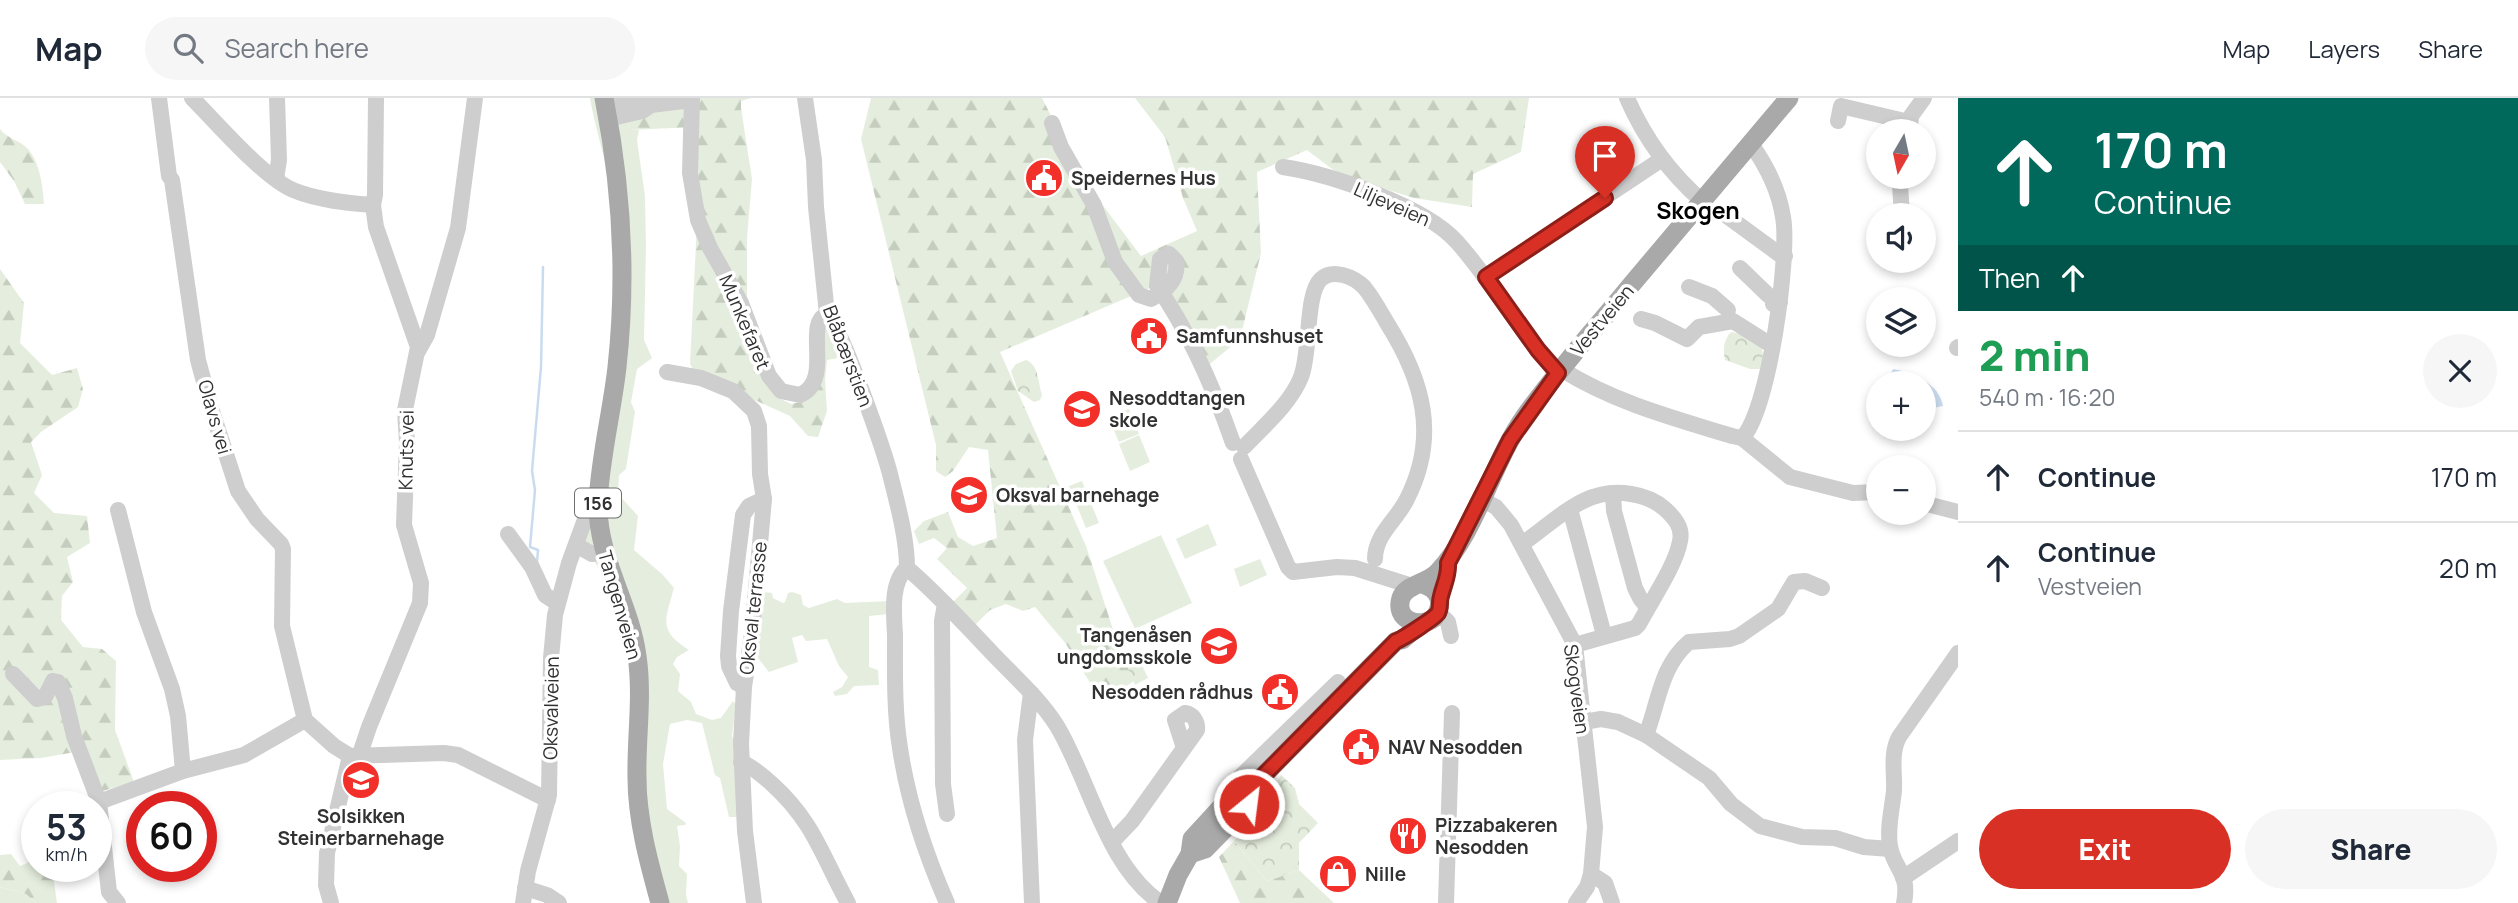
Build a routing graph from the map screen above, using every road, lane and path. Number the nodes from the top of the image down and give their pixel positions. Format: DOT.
graph roads {
  1 [pos="159,98"];
  2 [pos="192,98"];
  3 [pos="277,98"];
  4 [pos="376,98"];
  5 [pos="475,98"];
  6 [pos="805,98"];
  7 [pos="1627,98"];
  8 [pos="1789,98"];
  9 [pos="1923,98"];
  10 [pos="692,99"];
  11 [pos="606,107"];
  12 [pos="1884,119"];
  13 [pos="1914,119"];
  14 [pos="1838,121"];
  15 [pos="1052,123"];
  16 [pos="1751,144"];
  17 [pos="1662,159"];
  18 [pos="1283,167"];
  19 [pos="276,179"];
  20 [pos="1702,201"];
  21 [pos="373,205"];
  22 [pos="1727,216"];
  23 [pos="1785,256"];
  24 [pos="1741,268"];
  25 [pos="1486,277"];
  26 [pos="1689,287"];
  27 [pos="1774,307"];
  28 [pos="827,314"];
  29 [pos="1730,315"];
  30 [pos="1642,319"];
  31 [pos="1771,345"];
  32 [pos="418,351"];
  33 [pos="1559,371"];
  34 [pos="667,372"];
  35 [pos="1742,438"];
  36 [pos="1240,450"];
  37 [pos="1866,492"];
  38 [pos="1613,493"];
  39 [pos="599,495"];
  40 [pos="764,499"];
  41 [pos="1481,499"];
  42 [pos="1936,506"];
  43 [pos="1570,509"];
  44 [pos="118,510"];
  45 [pos="1958,512"];
  46 [pos="508,534"];
  47 [pos="1522,544"];
  48 [pos="576,545"];
  49 [pos="604,554"];
  50 [pos="1375,559"];
  51 [pos="1448,563"];
  52 [pos="907,568"];
  53 [pos="1383,579"];
  54 [pos="1417,585"];
  55 [pos="1822,588"];
  56 [pos="557,603"];
  57 [pos="945,604"];
  58 [pos="1647,607"];
  59 [pos="1401,609"];
  60 [pos="1432,615"];
  61 [pos="1604,635"];
  62 [pos="1396,641"];
  63 [pos="1575,645"];
  64 [pos="1958,653"];
  65 [pos="13,674"];
  66 [pos="1338,682"];
  67 [pos="744,687"];
  68 [pos="1031,693"];
  69 [pos="1452,713"];
  70 [pos="305,720"];
  71 [pos="1584,722"];
  72 [pos="1646,735"];
  73 [pos="1184,748"];
  74 [pos="355,755"];
  75 [pos="741,762"];
  76 [pos="183,771"];
  77 [pos="1245,783"];
  78 [pos="95,791"];
  79 [pos="112,797"];
  80 [pos="548,800"];
  81 [pos="947,814"];
  82 [pos="1958,841"];
  83 [pos="1112,842"];
  84 [pos="1890,849"];
  85 [pos="1591,874"];
  86 [pos="1903,878"];
  87 [pos="107,882"];
  88 [pos="524,895"];
  89 [pos="109,900"];
  90 [pos="1166,900"];
  91 [pos="331,903"];
  92 [pos="559,903"];
  93 [pos="660,903"];
  94 [pos="754,903"];
  95 [pos="848,903"];
  96 [pos="947,903"];
  97 [pos="1031,903"];
  98 [pos="1446,903"];
  99 [pos="1576,903"];
  100 [pos="1612,903"];
  101 [pos="1904,903"];
  1 -- 70 [label="street, Olavs vei"];
  2 -- 19 [label="street"];
  3 -- 19 [label="street"];
  4 -- 21 [label="street, Knuts vei"];
  5 -- 32 [label="street"];
  6 -- 28 [label="street, Blåbærstien"];
  7 -- 17 [label="street"];
  8 -- 16 [label="main road, Vestveien"];
  9 -- 13 [label="street"];
  10 -- 11 [label="street, Munkefaret"];
  10 -- 28 [label="street, Munkefaret"];
  11 -- 39 [label="main road, Tangenveien / 156"];
  12 -- 14 [label="street"];
  15 -- 36 [label="street"];
  16 -- 20 [label="main road, Vestveien"];
  16 -- 23 [label="street"];
  17 -- 20 [label="street"];
  17 -- 25 [label="street"];
  18 -- 25 [label="street, Liljeveien"];
  19 -- 21 [label="street"];
  20 -- 33 [label="main road, Vestveien"];
  21 -- 32 [label="street, Knuts vei"];
  22 -- 23 [label="street"];
  23 -- 27 [label="street"];
  24 -- 27 [label="street"];
  25 -- 33 [label="street, Liljeveien"];
  26 -- 29 [label="street"];
  27 -- 31 [label="street"];
  28 -- 52 [label="street, Blåbærstien"];
  29 -- 30 [label="street"];
  29 -- 31 [label="street"];
  31 -- 35 [label="street"];
  32 -- 74 [label="street, Knuts vei"];
  33 -- 35 [label="street, Liljeveien"];
  33 -- 41 [label="main road, Vestveien"];
  34 -- 40 [label="street, Oksval terrasse"];
  35 -- 37 [label="street"];
  36 -- 50 [label="street"];
  36 -- 53 [label="street"];
  38 -- 43 [label="street"];
  38 -- 58 [label="street"];
  38 -- 58 [label="street"];
  39 -- 48 [label="street, Oksvalveien"];
  39 -- 49 [label="main road, Tangenveien / 156"];
  40 -- 67 [label="street, Oksval terrasse"];
  40 -- 67 [label="street"];
  41 -- 47 [label="street, Skogveien"];
  41 -- 51 [label="main road, Vestveien"];
  42 -- 45 [label="street"];
  43 -- 47 [label="street"];
  43 -- 61 [label="street"];
  44 -- 76 [label="street"];
  46 -- 56 [label="street"];
  47 -- 63 [label="street, Skogveien"];
  48 -- 49 [label="street"];
  48 -- 56 [label="street, Oksvalveien"];
  49 -- 93 [label="main road, Tangenveien / 156"];
  51 -- 54 [label="main road, Vestveien"];
  51 -- 60 [label="main road, Vestveien"];
  52 -- 57 [label="street"];
  52 -- 96 [label="street"];
  53 -- 54 [label="street"];
  53 -- 59 [label="street"];
  54 -- 59 [label="main road"];
  54 -- 60 [label="main road"];
  55 -- 72 [label="street"];
  56 -- 80 [label="street, Oksvalveien"];
  57 -- 68 [label="street"];
  57 -- 81 [label="street"];
  58 -- 61 [label="street"];
  59 -- 60 [label="main road"];
  59 -- 62 [label="main road"];
  60 -- 62 [label="main road"];
  61 -- 63 [label="street"];
  62 -- 77 [label="main road"];
  63 -- 71 [label="street, Skogveien"];
  64 -- 84 [label="street"];
  65 -- 78 [label="street"];
  66 -- 77 [label="street"];
  67 -- 75 [label="street, Oksval terrasse"];
  68 -- 83 [label="street"];
  68 -- 97 [label="street"];
  69 -- 98 [label="street"];
  70 -- 74 [label="street"];
  70 -- 76 [label="street"];
  71 -- 72 [label="street"];
  71 -- 85 [label="street, Skogveien"];
  72 -- 84 [label="street"];
  73 -- 83 [label="street"];
  74 -- 80 [label="street"];
  74 -- 91 [label="street, Knuts vei"];
  75 -- 94 [label="street, Oksval terrasse"];
  75 -- 95 [label="street"];
  76 -- 79 [label="street"];
  77 -- 90 [label="main road"];
  80 -- 88 [label="street, Oksvalveien"];
  82 -- 86 [label="street"];
  83 -- 90 [label="street"];
  84 -- 86 [label="street"];
  85 -- 99 [label="street, Skogveien"];
  85 -- 100 [label="street"];
  86 -- 101 [label="street"];
  87 -- 89 [label="street"];
  88 -- 92 [label="street"];
}
